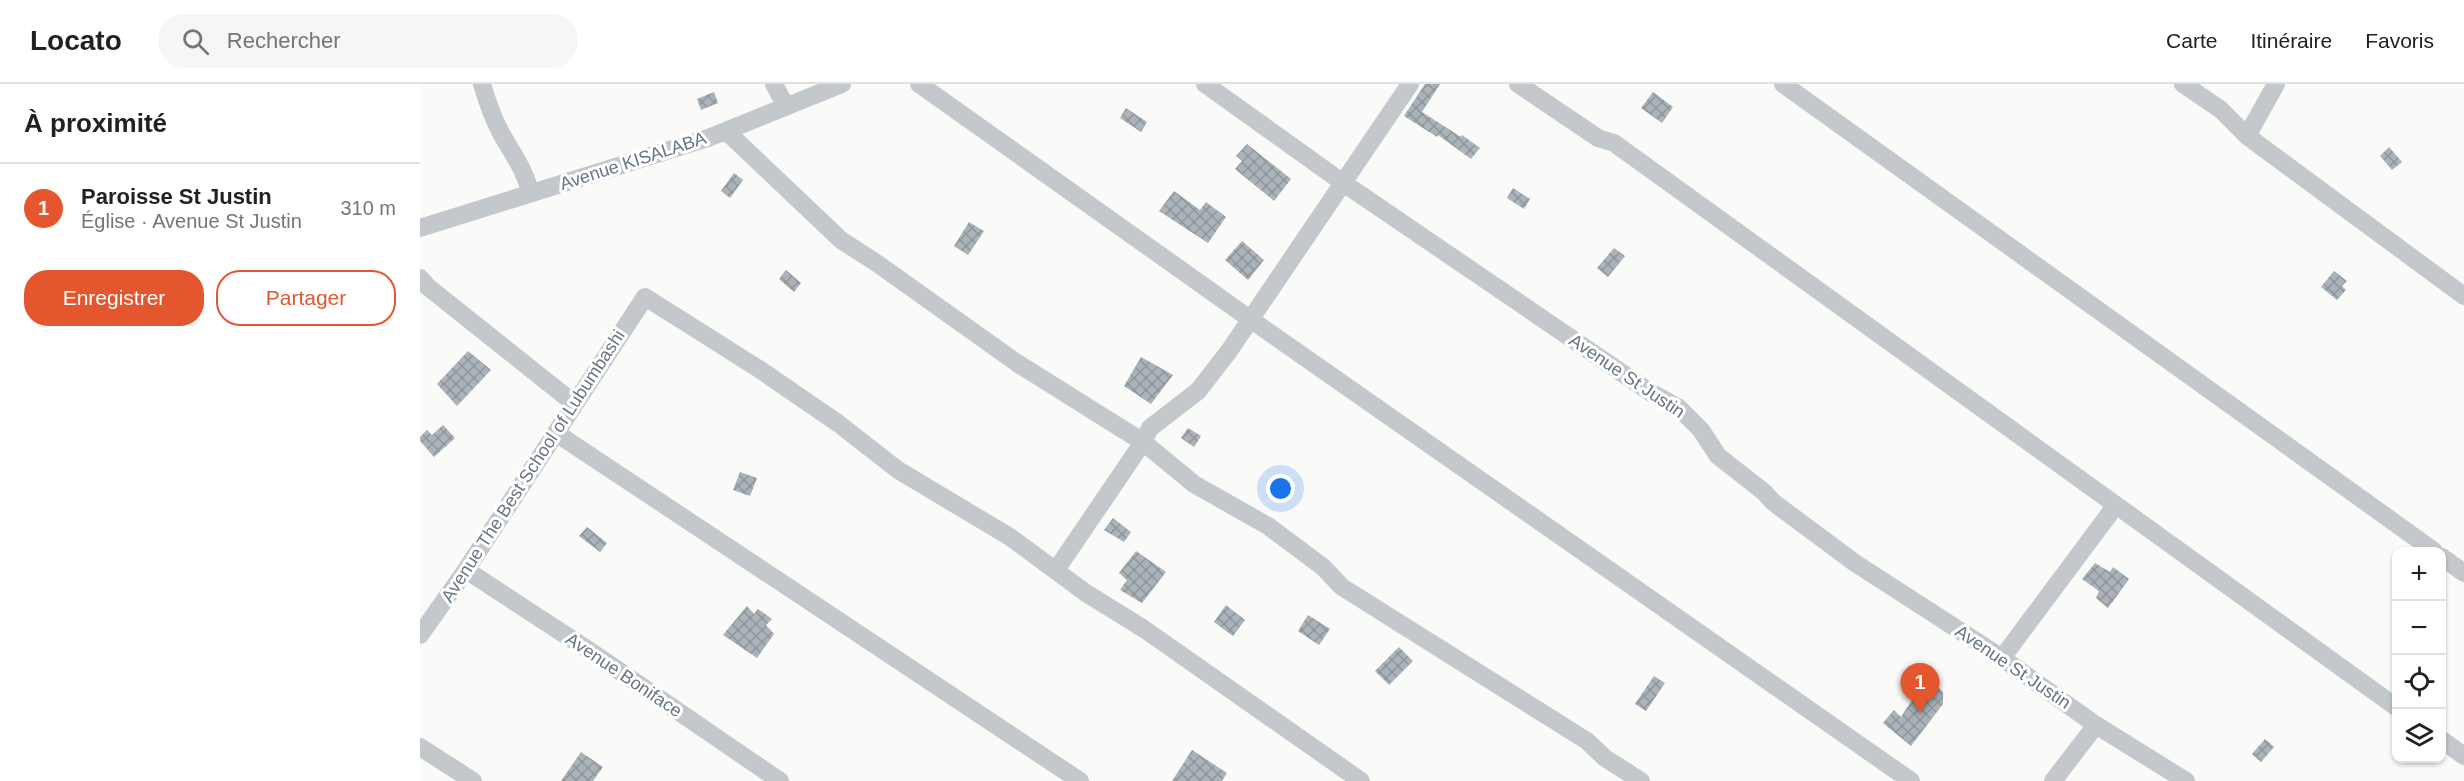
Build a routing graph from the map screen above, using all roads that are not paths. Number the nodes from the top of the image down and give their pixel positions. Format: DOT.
graph roads {
  1 [pos="482,84"];
  2 [pos="774,84"];
  3 [pos="842,84"];
  4 [pos="919,84"];
  5 [pos="1205,84"];
  6 [pos="1410,84"];
  7 [pos="1518,84"];
  8 [pos="1783,84"];
  9 [pos="2182,84"];
  10 [pos="2276,84"];
  11 [pos="785,105"];
  12 [pos="726,131"];
  13 [pos="2247,136"];
  14 [pos="1342,182"];
  15 [pos="530,192"];
  16 [pos="420,228"];
  17 [pos="423,288"];
  18 [pos="2464,296"];
  19 [pos="1250,320"];
  20 [pos="575,404"];
  21 [pos="556,432"];
  22 [pos="1143,442"];
  23 [pos="2116,505"];
  24 [pos="2427,547"];
  25 [pos="2446,559"];
  26 [pos="466,570"];
  27 [pos="1056,570"];
  28 [pos="2464,573"];
  29 [pos="420,635"];
  30 [pos="2002,658"];
  31 [pos="2392,703"];
  32 [pos="2096,725"];
  33 [pos="2446,743"];
  34 [pos="420,747"];
  35 [pos="2464,756"];
  36 [pos="473,781"];
  37 [pos="780,781"];
  38 [pos="1080,781"];
  39 [pos="1361,781"];
  40 [pos="1641,781"];
  41 [pos="1911,781"];
  42 [pos="2053,781"];
  43 [pos="2186,781"];
  1 -- 15 [label="street"];
  2 -- 11 [label="street"];
  3 -- 11 [label="street, Avenue KISALABA"];
  4 -- 19 [label="street"];
  5 -- 14 [label="street, Avenue St Justin"];
  6 -- 14 [label="street"];
  7 -- 23 [label="street"];
  8 -- 24 [label="street"];
  9 -- 13 [label="street"];
  10 -- 13 [label="street"];
  11 -- 12 [label="street, Avenue KISALABA"];
  12 -- 15 [label="street, Avenue KISALABA"];
  12 -- 22 [label="street"];
  13 -- 18 [label="street"];
  14 -- 19 [label="street"];
  14 -- 30 [label="street, Avenue St Justin"];
  15 -- 16 [label="street, Avenue KISALABA"];
  17 -- 20 [label="street"];
  19 -- 22 [label="street"];
  19 -- 41 [label="street"];
  20 -- 21 [label="street, Avenue The Best School of Lubumbashi"];
  20 -- 27 [label="street, Avenue The Best School of Lubumbashi"];
  21 -- 26 [label="street, Avenue The Best School of Lubumbashi"];
  21 -- 38 [label="street"];
  22 -- 27 [label="street"];
  22 -- 40 [label="street"];
  23 -- 30 [label="street"];
  23 -- 31 [label="street"];
  25 -- 28 [label="street"];
  26 -- 29 [label="street, Avenue The Best School of Lubumbashi"];
  26 -- 37 [label="street, Avenue Boniface"];
  27 -- 39 [label="street"];
  30 -- 32 [label="street, Avenue St Justin"];
  32 -- 42 [label="street"];
  32 -- 43 [label="street, Avenue St Justin"];
  33 -- 35 [label="street"];
  34 -- 36 [label="street"];
}
